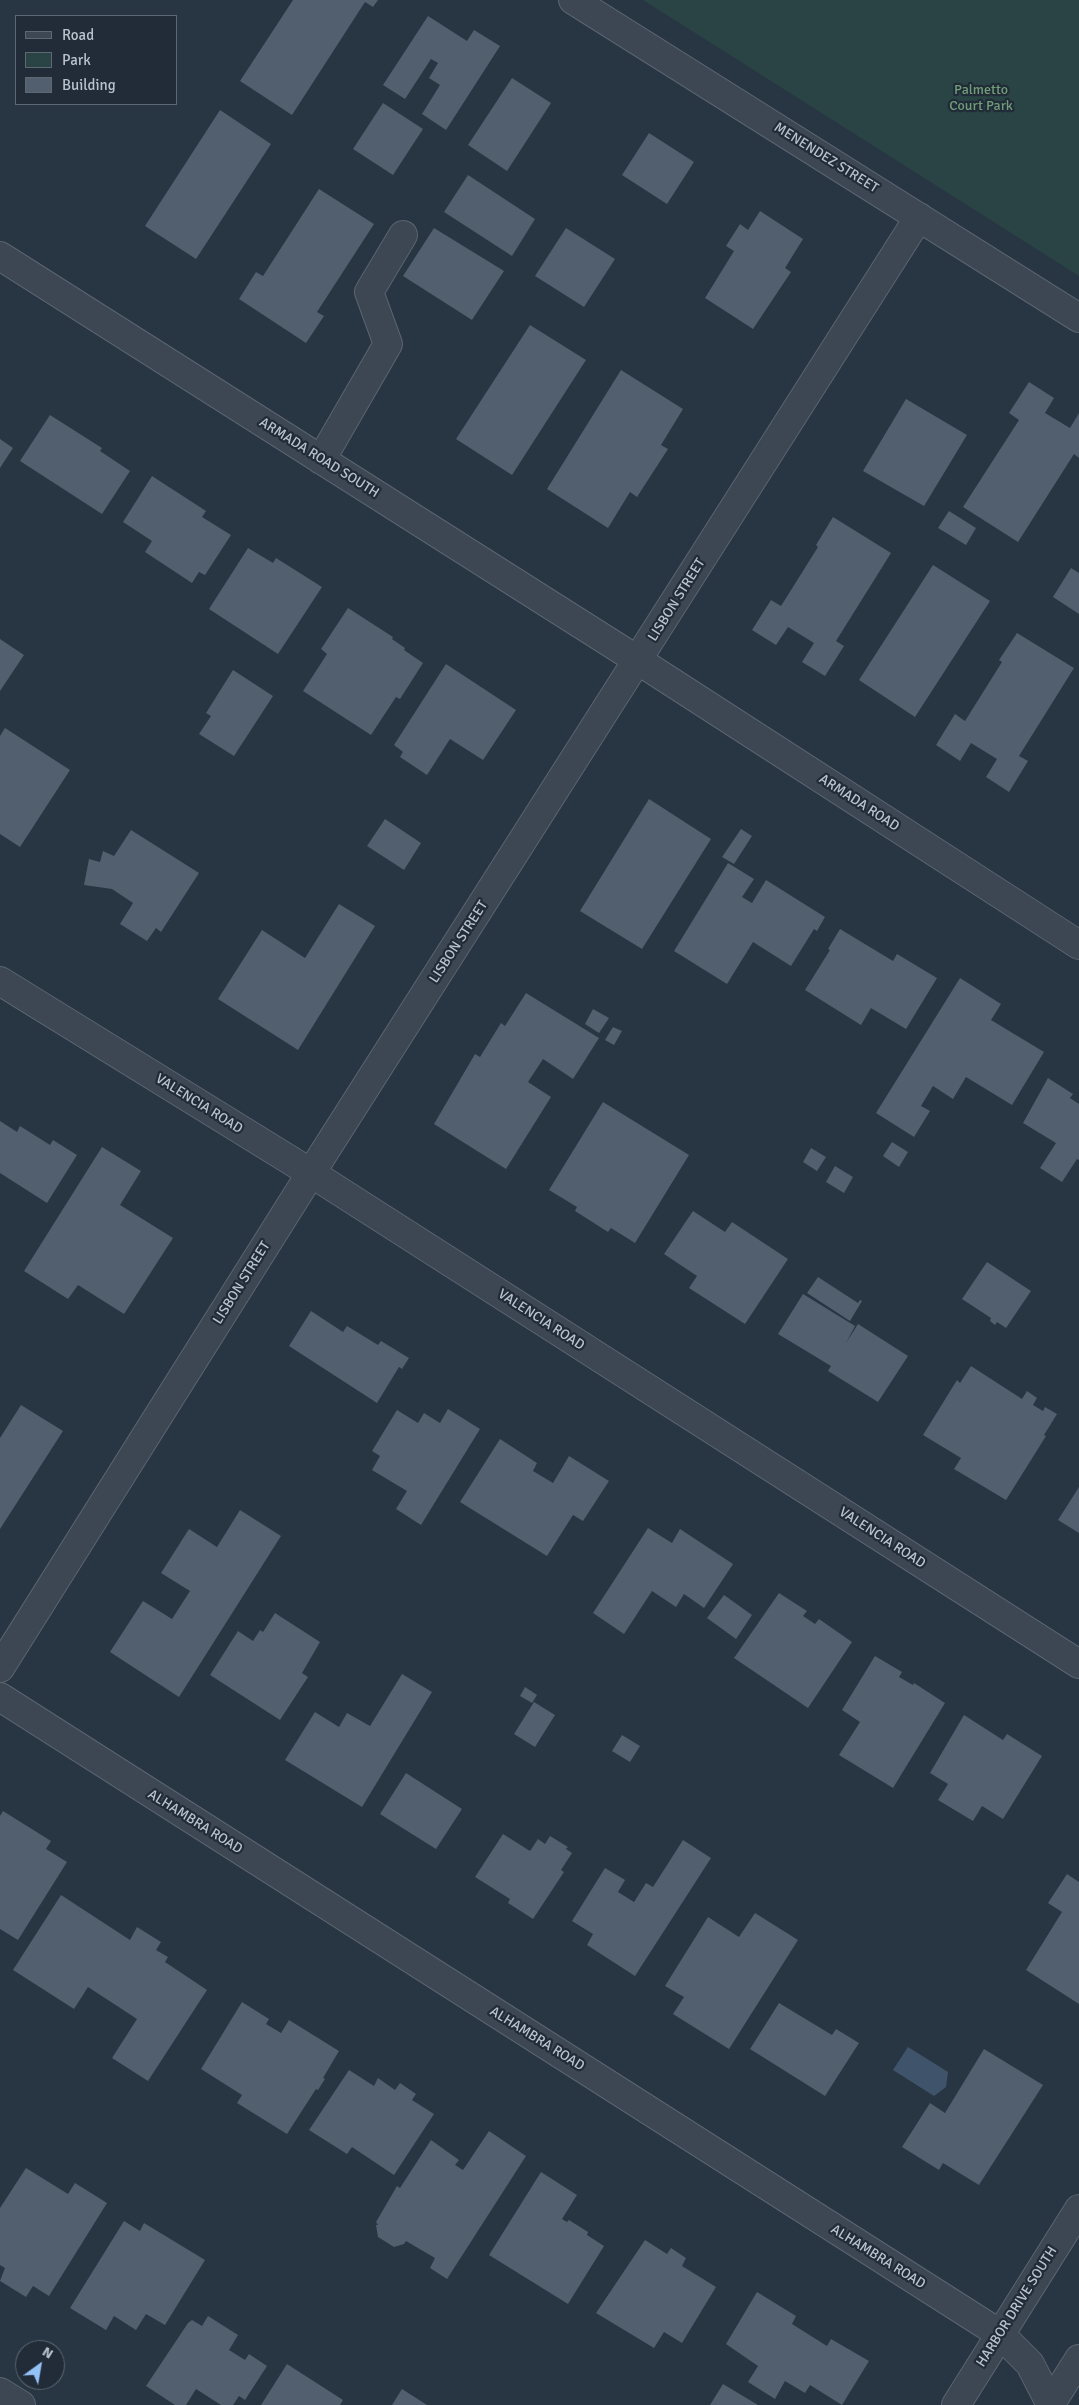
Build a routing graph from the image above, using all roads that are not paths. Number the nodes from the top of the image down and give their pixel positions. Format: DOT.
graph roads {
  1 [pos="573,0"];
  2 [pos="919,217"];
  3 [pos="403,235"];
  4 [pos="0,256"];
  5 [pos="1079,318"];
  6 [pos="321,460"];
  7 [pos="639,661"];
  8 [pos="1077,939"];
  9 [pos="0,981"];
  10 [pos="311,1173"];
  11 [pos="1079,1664"];
  12 [pos="0,1668"];
  13 [pos="0,1697"];
  14 [pos="1079,2209"];
  15 [pos="1000,2334"];
  16 [pos="1079,2359"];
  17 [pos="0,2392"];
  18 [pos="21,2405"];
  19 [pos="956,2405"];
  20 [pos="1050,2405"];
  1 -- 2 [label="street, MENENDEZ STREET"];
  2 -- 5 [label="street, MENENDEZ STREET"];
  2 -- 7 [label="street, LISBON STREET"];
  3 -- 6 [label="street"];
  4 -- 6 [label="street, ARMADA ROAD SOUTH"];
  6 -- 7 [label="street, ARMADA ROAD SOUTH"];
  7 -- 8 [label="street, ARMADA ROAD"];
  7 -- 10 [label="street, LISBON STREET"];
  9 -- 10 [label="street, VALENCIA ROAD"];
  10 -- 11 [label="street, VALENCIA ROAD"];
  10 -- 12 [label="street, LISBON STREET"];
  13 -- 15 [label="street, ALHAMBRA ROAD"];
  14 -- 15 [label="street, HARBOR DRIVE SOUTH"];
  15 -- 19 [label="street, HARBOR DRIVE SOUTH"];
  15 -- 20 [label="street, ALHAMBRA ROAD"];
  16 -- 20 [label="street"];
  17 -- 18 [label="street"];
}
